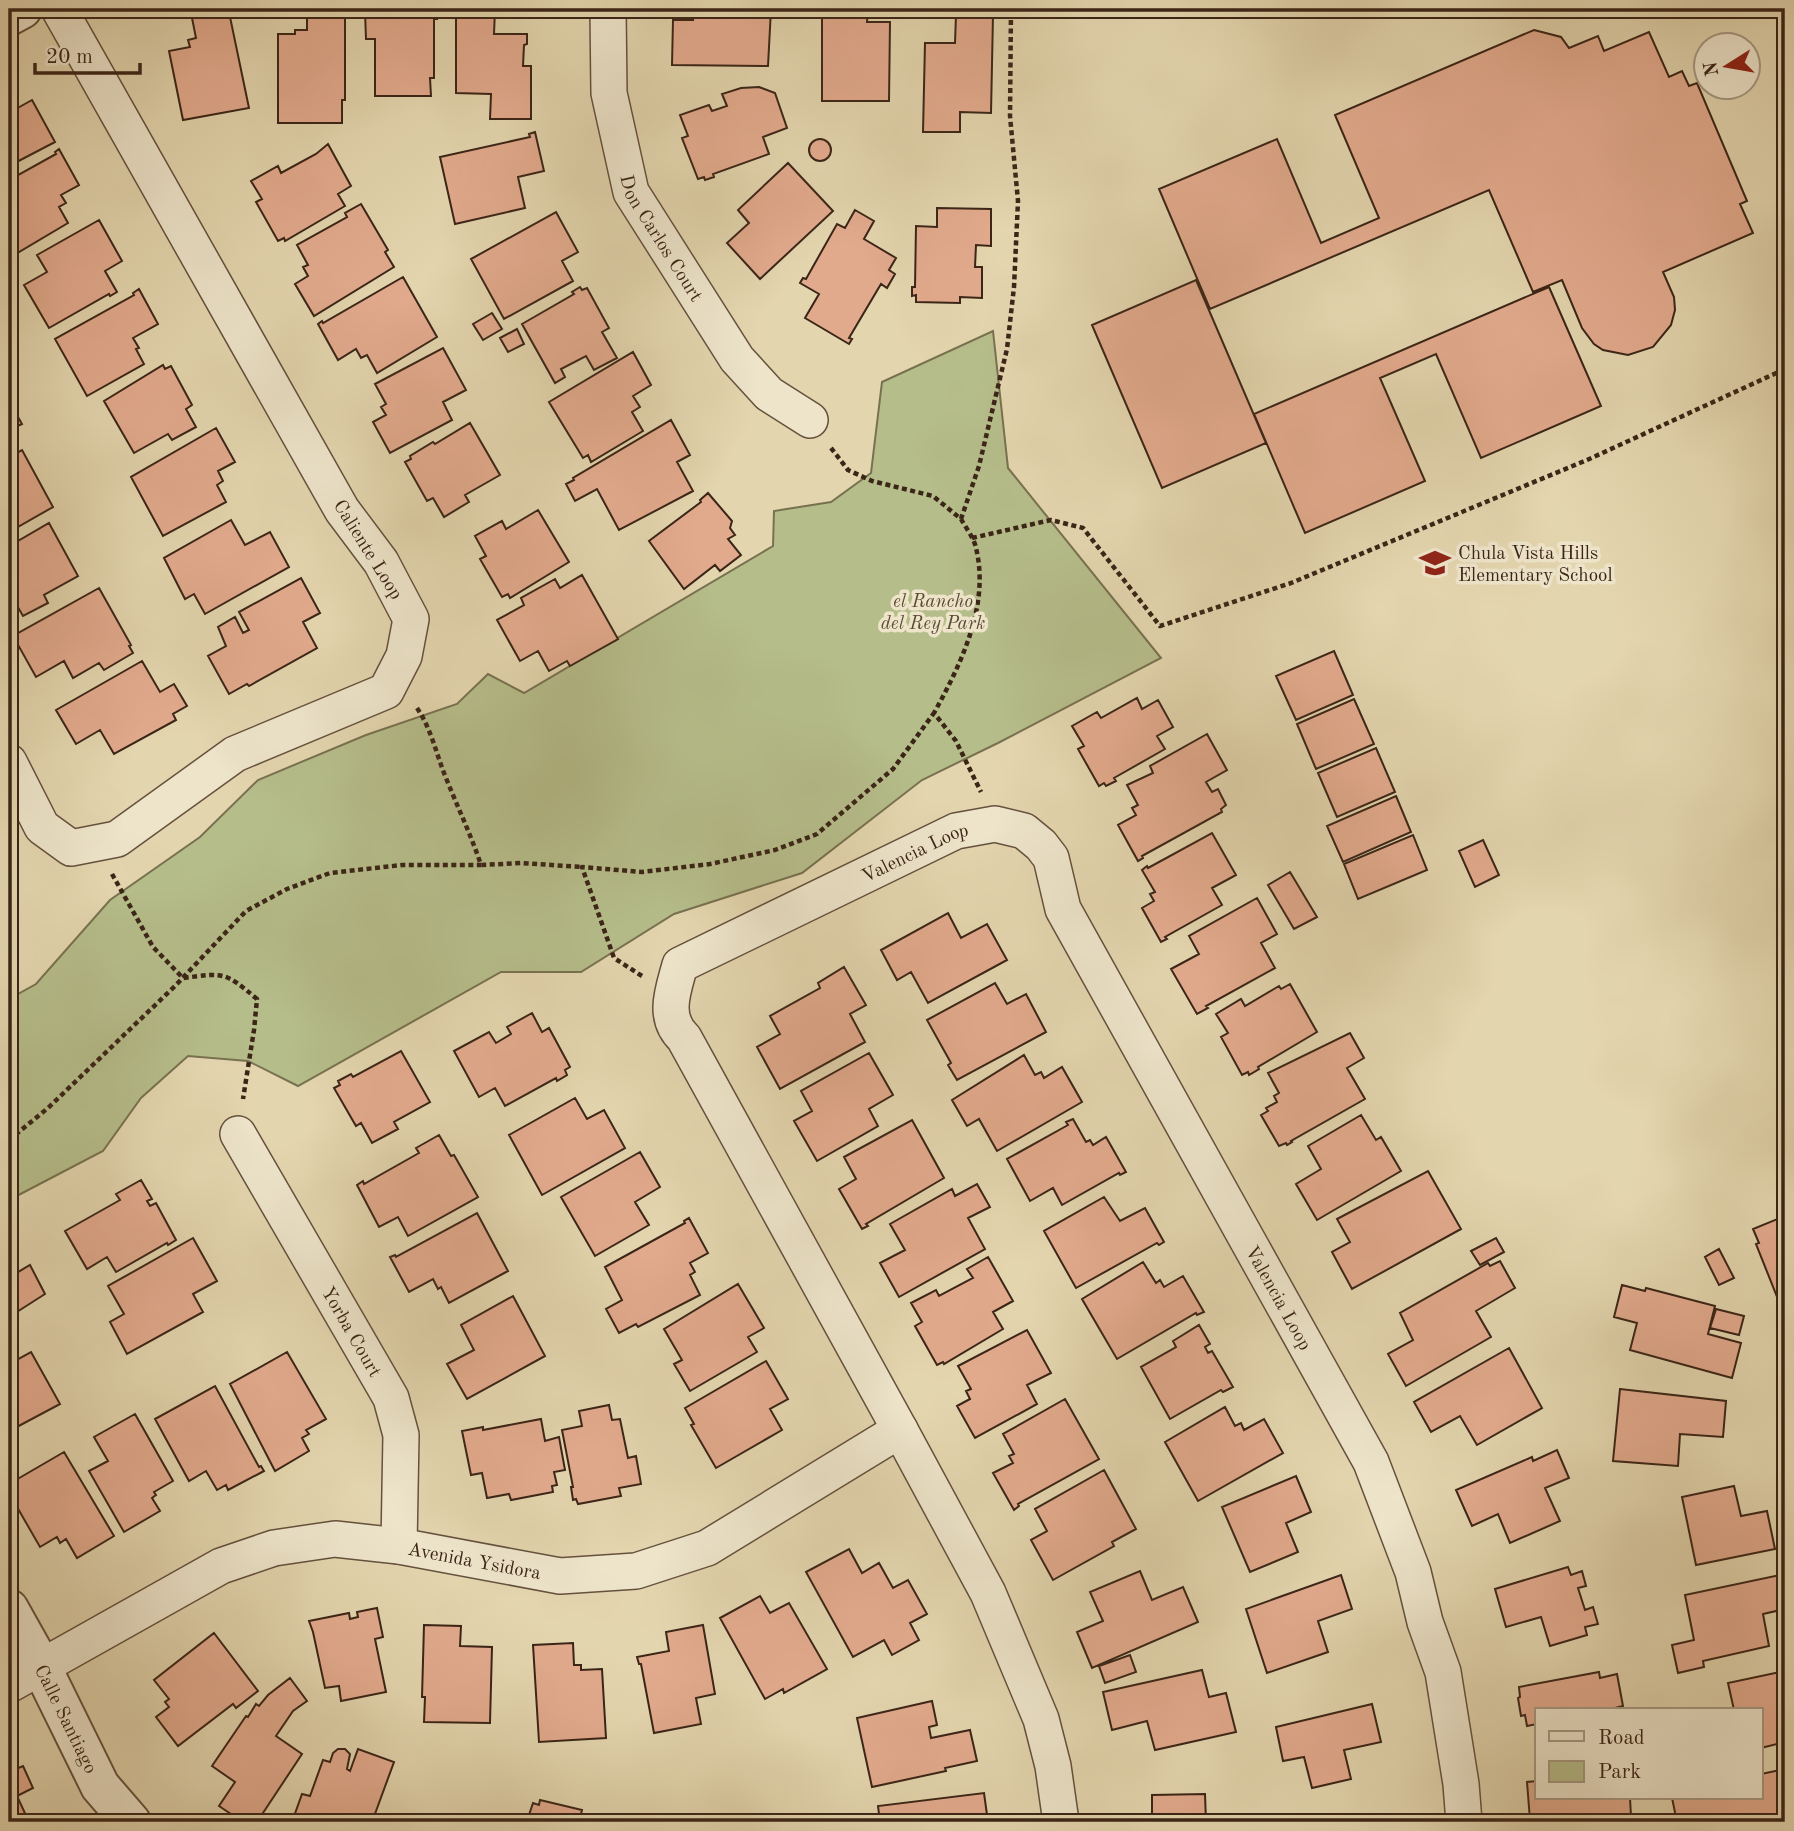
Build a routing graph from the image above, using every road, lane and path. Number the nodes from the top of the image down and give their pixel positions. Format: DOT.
graph roads {
  1 [pos="22,9"];
  2 [pos="59,9"];
  3 [pos="608,9"];
  4 [pos="1011,9"];
  5 [pos="9,16"];
  6 [pos="1785,369"];
  7 [pos="810,421"];
  8 [pos="961,519"];
  9 [pos="972,538"];
  10 [pos="394,675"];
  11 [pos="934,713"];
  12 [pos="9,762"];
  13 [pos="995,824"];
  14 [pos="93,844"];
  15 [pos="481,866"];
  16 [pos="582,867"];
  17 [pos="183,978"];
  18 [pos="672,995"];
  19 [pos="238,1134"];
  20 [pos="9,1140"];
  21 [pos="900,1430"];
  22 [pos="399,1546"];
  23 [pos="9,1609"];
  24 [pos="41,1666"];
  25 [pos="9,1685"];
  26 [pos="131,1822"];
  27 [pos="1060,1822"];
  28 [pos="1464,1822"];
  1 -- 5 [label="street"];
  2 -- 10 [label="street, Caliente Loop"];
  3 -- 7 [label="street, Don Carlos Court"];
  4 -- 8 [label="path"];
  6 -- 9 [label="path"];
  7 -- 8 [label="path"];
  8 -- 9 [label="path"];
  9 -- 11 [label="path"];
  10 -- 14 [label="street, Caliente Loop"];
  10 -- 15 [label="path"];
  11 -- 13 [label="path"];
  11 -- 16 [label="path"];
  12 -- 14 [label="street, Caliente Loop"];
  13 -- 18 [label="street, Valencia Loop"];
  13 -- 28 [label="street, Valencia Loop"];
  14 -- 17 [label="path"];
  15 -- 16 [label="path"];
  15 -- 17 [label="path"];
  16 -- 18 [label="path"];
  17 -- 19 [label="path"];
  17 -- 20 [label="path"];
  18 -- 21 [label="street, Valencia Loop"];
  19 -- 22 [label="street, Yorba Court"];
  21 -- 22 [label="street, Avenida Ysidora"];
  21 -- 27 [label="street, Valencia Loop"];
  22 -- 24 [label="street, Avenida Ysidora"];
  23 -- 24 [label="street, Calle Santiago"];
  24 -- 25 [label="street, Avenida Ysidora"];
  24 -- 26 [label="street, Calle Santiago"];
}
